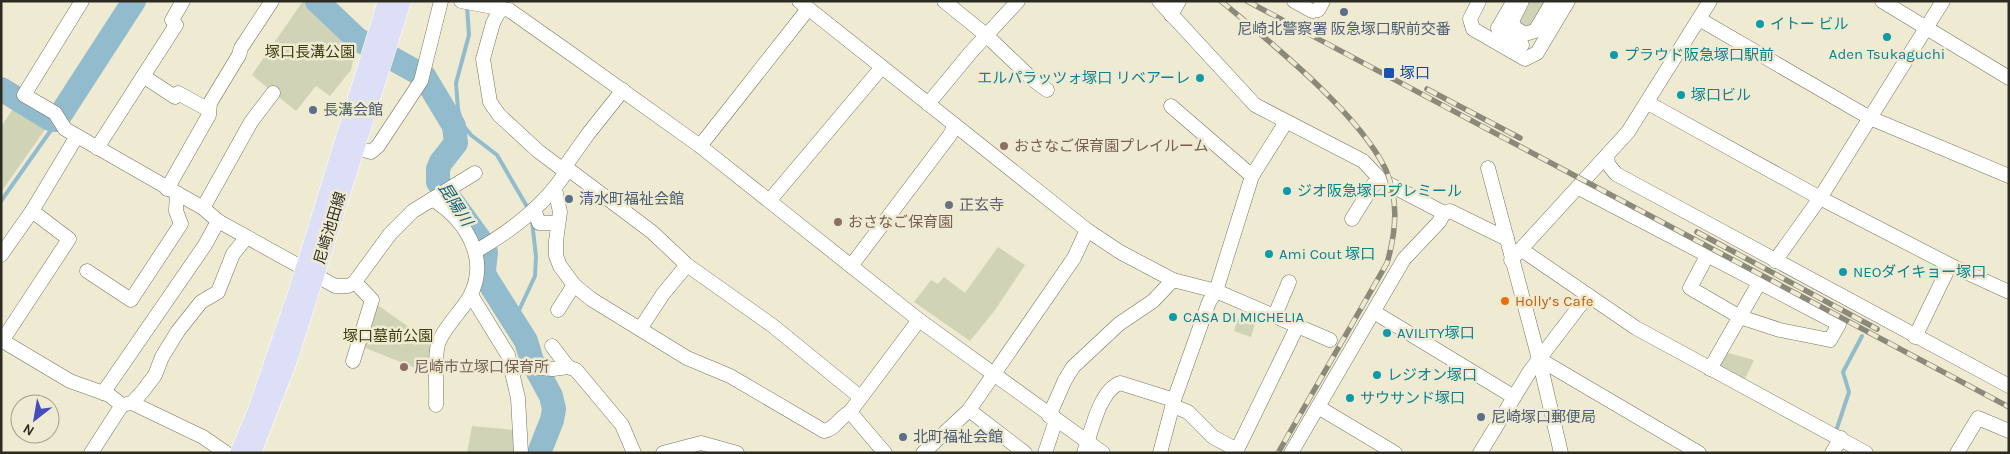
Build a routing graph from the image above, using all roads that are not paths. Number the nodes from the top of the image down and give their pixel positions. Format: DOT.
graph roads {
  1 [pos="82,1"];
  2 [pos="183,1"];
  3 [pos="272,1"];
  4 [pos="387,1"];
  5 [pos="402,1"];
  6 [pos="441,1"];
  7 [pos="944,1"];
  8 [pos="1018,1"];
  9 [pos="1159,1"];
  10 [pos="1179,1"];
  11 [pos="1294,1"];
  12 [pos="1323,1"];
  13 [pos="1480,1"];
  14 [pos="1513,1"];
  15 [pos="1522,1"];
  16 [pos="1553,1"];
  17 [pos="1568,1"];
  18 [pos="1710,1"];
  19 [pos="1882,1"];
  20 [pos="1944,1"];
  21 [pos="465,2"];
  22 [pos="803,5"];
  23 [pos="508,7"];
  24 [pos="1171,15"];
  25 [pos="1699,19"];
  26 [pos="1926,28"];
  27 [pos="986,35"];
  28 [pos="1522,45"];
  29 [pos="379,53"];
  30 [pos="882,67"];
  31 [pos="143,76"];
  32 [pos="2009,78"];
  33 [pos="623,90"];
  34 [pos="1047,90"];
  35 [pos="273,93"];
  36 [pos="1648,103"];
  37 [pos="928,104"];
  38 [pos="1171,106"];
  39 [pos="209,110"];
  40 [pos="1870,118"];
  41 [pos="1286,122"];
  42 [pos="955,125"];
  43 [pos="78,136"];
  44 [pos="700,146"];
  45 [pos="97,148"];
  46 [pos="356,148"];
  47 [pos="1607,155"];
  48 [pos="1488,168"];
  49 [pos="567,171"];
  50 [pos="475,173"];
  51 [pos="1252,176"];
  52 [pos="2009,176"];
  53 [pos="1381,180"];
  54 [pos="1579,188"];
  55 [pos="555,189"];
  56 [pos="172,192"];
  57 [pos="440,195"];
  58 [pos="1820,198"];
  59 [pos="770,200"];
  60 [pos="203,208"];
  61 [pos="32,211"];
  62 [pos="532,211"];
  63 [pos="1444,213"];
  64 [pos="1352,219"];
  65 [pos="218,221"];
  66 [pos="557,223"];
  67 [pos="1087,230"];
  68 [pos="247,237"];
  69 [pos="1506,240"];
  70 [pos="481,248"];
  71 [pos="1522,250"];
  72 [pos="1,255"];
  73 [pos="1707,256"];
  74 [pos="1511,260"];
  75 [pos="1775,261"];
  76 [pos="687,265"];
  77 [pos="1950,265"];
  78 [pos="851,266"];
  79 [pos="87,271"];
  80 [pos="310,272"];
  81 [pos="1173,280"];
  82 [pos="355,282"];
  83 [pos="1289,282"];
  84 [pos="1759,283"];
  85 [pos="574,285"];
  86 [pos="1216,290"];
  87 [pos="2009,292"];
  88 [pos="471,295"];
  89 [pos="1588,295"];
  90 [pos="558,310"];
  91 [pos="1374,312"];
  92 [pos="1275,315"];
  93 [pos="1740,317"];
  94 [pos="919,320"];
  95 [pos="1298,325"];
  96 [pos="640,329"];
  97 [pos="1915,337"];
  98 [pos="2,340"];
  99 [pos="1330,340"];
  100 [pos="552,346"];
  101 [pos="1539,359"];
  102 [pos="353,361"];
  103 [pos="510,365"];
  104 [pos="568,367"];
  105 [pos="1710,369"];
  106 [pos="994,374"];
  107 [pos="2009,386"];
  108 [pos="103,393"];
  109 [pos="860,396"];
  110 [pos="1514,397"];
  111 [pos="1174,403"];
  112 [pos="127,404"];
  113 [pos="436,405"];
  114 [pos="1318,407"];
  115 [pos="969,410"];
  116 [pos="850,412"];
  117 [pos="1053,418"];
  118 [pos="2009,431"];
  119 [pos="1840,438"];
  120 [pos="1086,448"];
  121 [pos="688,450"];
  122 [pos="1239,451"];
  123 [pos="928,452"];
  124 [pos="91,453"];
  125 [pos="226,453"];
  126 [pos="239,453"];
  127 [pos="252,453"];
  128 [pos="521,453"];
  129 [pos="634,453"];
  130 [pos="663,453"];
  131 [pos="737,453"];
  132 [pos="884,453"];
  133 [pos="1025,453"];
  134 [pos="1045,453"];
  135 [pos="1103,453"];
  136 [pos="1160,453"];
  137 [pos="1291,453"];
  138 [pos="1395,453"];
  139 [pos="1480,453"];
  140 [pos="1561,453"];
  141 [pos="1699,453"];
  142 [pos="1832,453"];
  143 [pos="1866,453"];
  144 [pos="1957,453"];
  1 -- 43 [label="street"];
  2 -- 31 [label="street"];
  3 -- 39 [label="street"];
  4 -- 29 [label="main road, 尼崎池田線"];
  5 -- 29 [label="main road, 尼崎池田線"];
  6 -- 46 [label="street"];
  7 -- 27 [label="street"];
  8 -- 27 [label="street"];
  9 -- 24 [label="street"];
  10 -- 24 [label="street"];
  11 -- 12 [label="street"];
  13 -- 17 [label="street"];
  14 -- 28 [label="street"];
  15 -- 16 [label="street"];
  18 -- 25 [label="street"];
  19 -- 26 [label="street"];
  20 -- 26 [label="street"];
  21 -- 23 [label="street"];
  22 -- 30 [label="street"];
  22 -- 44 [label="street"];
  23 -- 33 [label="street"];
  23 -- 49 [label="street"];
  24 -- 41 [label="street"];
  25 -- 36 [label="street"];
  25 -- 40 [label="street"];
  26 -- 32 [label="street"];
  26 -- 40 [label="street"];
  27 -- 34 [label="street"];
  27 -- 37 [label="street"];
  29 -- 46 [label="main road, 尼崎池田線"];
  29 -- 80 [label="main road, 尼崎池田線"];
  30 -- 37 [label="street"];
  30 -- 59 [label="street"];
  31 -- 39 [label="street"];
  31 -- 45 [label="street"];
  33 -- 44 [label="street"];
  33 -- 49 [label="street"];
  35 -- 60 [label="street"];
  36 -- 47 [label="street"];
  36 -- 58 [label="street"];
  37 -- 42 [label="street"];
  38 -- 51 [label="street"];
  39 -- 56 [label="street"];
  40 -- 52 [label="street"];
  40 -- 58 [label="street"];
  41 -- 51 [label="street"];
  41 -- 53 [label="street"];
  42 -- 67 [label="street"];
  42 -- 78 [label="street"];
  43 -- 45 [label="street"];
  43 -- 61 [label="street"];
  44 -- 59 [label="street"];
  45 -- 56 [label="street"];
  46 -- 80 [label="main road, 尼崎池田線"];
  47 -- 54 [label="street"];
  47 -- 75 [label="street"];
  48 -- 69 [label="street"];
  49 -- 55 [label="street"];
  49 -- 76 [label="street"];
  50 -- 57 [label="street"];
  51 -- 86 [label="street"];
  53 -- 63 [label="street"];
  53 -- 64 [label="street"];
  54 -- 71 [label="street"];
  54 -- 73 [label="street"];
  55 -- 62 [label="street"];
  55 -- 66 [label="street"];
  56 -- 60 [label="street"];
  56 -- 79 [label="street"];
  57 -- 70 [label="street"];
  57 -- 82 [label="street"];
  58 -- 75 [label="street"];
  58 -- 77 [label="street"];
  59 -- 78 [label="street"];
  60 -- 65 [label="street"];
  61 -- 72 [label="street"];
  61 -- 98 [label="street"];
  62 -- 66 [label="street"];
  62 -- 70 [label="street"];
  63 -- 69 [label="street"];
  63 -- 91 [label="street"];
  65 -- 68 [label="street"];
  65 -- 108 [label="street"];
  66 -- 85 [label="street"];
  67 -- 81 [label="street"];
  67 -- 106 [label="street"];
  68 -- 80 [label="street"];
  68 -- 112 [label="street"];
  69 -- 74 [label="street"];
  70 -- 88 [label="street"];
  71 -- 74 [label="street"];
  71 -- 89 [label="street"];
  73 -- 84 [label="street"];
  73 -- 93 [label="street"];
  74 -- 101 [label="street"];
  75 -- 97 [label="street"];
  76 -- 96 [label="street"];
  76 -- 109 [label="street"];
  77 -- 87 [label="street"];
  77 -- 97 [label="street"];
  78 -- 94 [label="street"];
  80 -- 82 [label="street"];
  80 -- 126 [label="main road, 尼崎池田線"];
  80 -- 127 [label="main road, 尼崎池田線"];
  81 -- 86 [label="street"];
  81 -- 117 [label="street"];
  82 -- 102 [label="street"];
  83 -- 92 [label="street"];
  84 -- 93 [label="street"];
  84 -- 93 [label="street"];
  85 -- 90 [label="street"];
  85 -- 96 [label="street"];
  86 -- 92 [label="street"];
  86 -- 111 [label="street"];
  88 -- 103 [label="street"];
  88 -- 113 [label="street"];
  89 -- 101 [label="street"];
  89 -- 105 [label="street"];
  91 -- 110 [label="street"];
  91 -- 114 [label="street"];
  92 -- 95 [label="street"];
  93 -- 105 [label="street"];
  94 -- 106 [label="street"];
  94 -- 109 [label="street"];
  95 -- 99 [label="street"];
  95 -- 122 [label="street"];
  96 -- 116 [label="street"];
  97 -- 107 [label="street"];
  98 -- 108 [label="street"];
  100 -- 104 [label="street"];
  101 -- 110 [label="street"];
  101 -- 140 [label="street"];
  101 -- 141 [label="street"];
  103 -- 104 [label="street"];
  103 -- 128 [label="street"];
  104 -- 129 [label="street"];
  105 -- 119 [label="street"];
  106 -- 115 [label="street"];
  106 -- 117 [label="street"];
  108 -- 112 [label="street"];
  109 -- 116 [label="street"];
  110 -- 139 [label="street"];
  111 -- 120 [label="street"];
  111 -- 122 [label="street"];
  111 -- 136 [label="street"];
  112 -- 124 [label="street"];
  112 -- 125 [label="street"];
  114 -- 137 [label="street"];
  114 -- 138 [label="street"];
  115 -- 123 [label="street"];
  115 -- 133 [label="street"];
  116 -- 132 [label="street"];
  117 -- 120 [label="street"];
  117 -- 134 [label="street"];
  118 -- 144 [label="street"];
  119 -- 142 [label="street"];
  119 -- 143 [label="street"];
  120 -- 135 [label="street"];
  121 -- 130 [label="street"];
  121 -- 131 [label="street"];
}
